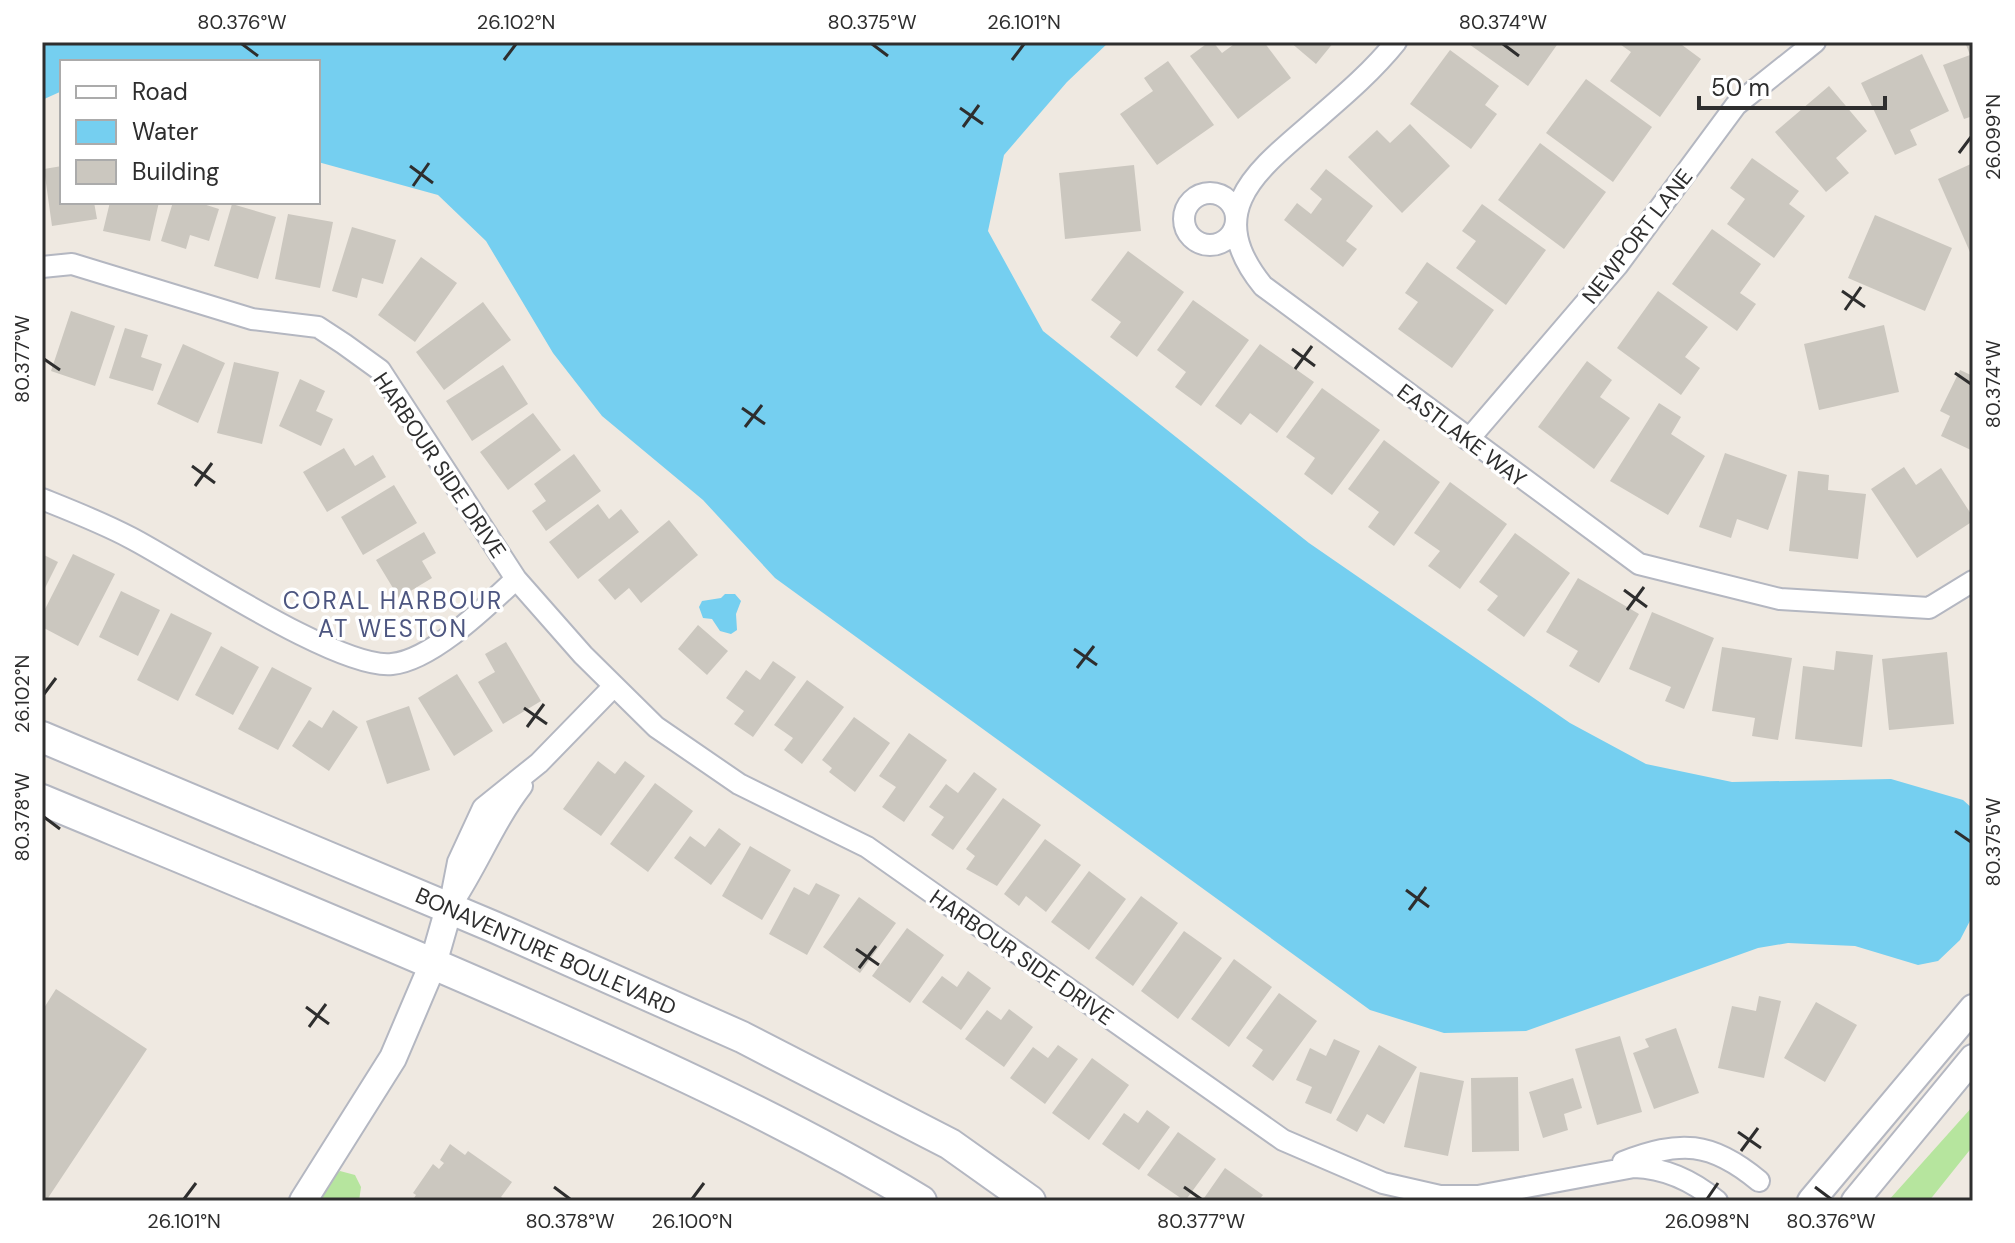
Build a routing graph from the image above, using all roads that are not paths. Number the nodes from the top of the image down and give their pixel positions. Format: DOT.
graph roads {
  1 [pos="1396,42"];
  2 [pos="1815,42"];
  3 [pos="42,267"];
  4 [pos="1468,440"];
  5 [pos="42,499"];
  6 [pos="516,579"];
  7 [pos="1973,581"];
  8 [pos="614,686"];
  9 [pos="42,737"];
  10 [pos="42,800"];
  11 [pos="495,807"];
  12 [pos="449,908"];
  13 [pos="433,964"];
  14 [pos="1973,1008"];
  15 [pos="1973,1058"];
  16 [pos="1589,1174"];
  17 [pos="1367,1177"];
  18 [pos="1759,1181"];
  19 [pos="1477,1198"];
  20 [pos="303,1201"];
  21 [pos="921,1201"];
  22 [pos="1030,1201"];
  23 [pos="1375,1201"];
  24 [pos="1717,1201"];
  25 [pos="1811,1201"];
  26 [pos="1855,1201"];
  1 -- 4 [label="street, EASTLAKE WAY"];
  2 -- 4 [label="street, NEWPORT LANE"];
  3 -- 6 [label="street, HARBOUR SIDE DRIVE"];
  4 -- 7 [label="street, EASTLAKE WAY"];
  5 -- 6 [label="street, HARBOUR SIDE DRIVE"];
  6 -- 8 [label="street, HARBOUR SIDE DRIVE"];
  8 -- 11 [label="street"];
  8 -- 17 [label="street, HARBOUR SIDE DRIVE"];
  9 -- 12 [label="main road, BONAVENTURE BOULEVARD"];
  10 -- 13 [label="main road"];
  11 -- 12 [label="street"];
  11 -- 12 [label="street"];
  12 -- 13 [label="street"];
  12 -- 22 [label="main road, BONAVENTURE BOULEVARD"];
  13 -- 20 [label="street"];
  13 -- 21 [label="main road"];
  14 -- 25 [label="street"];
  15 -- 26 [label="street"];
  16 -- 18 [label="street, HARBOUR SIDE DRIVE"];
  16 -- 19 [label="street, HARBOUR SIDE DRIVE"];
  16 -- 24 [label="street, HARBOUR SIDE DRIVE"];
  17 -- 19 [label="street, HARBOUR SIDE DRIVE"];
  17 -- 23 [label="street"];
}
